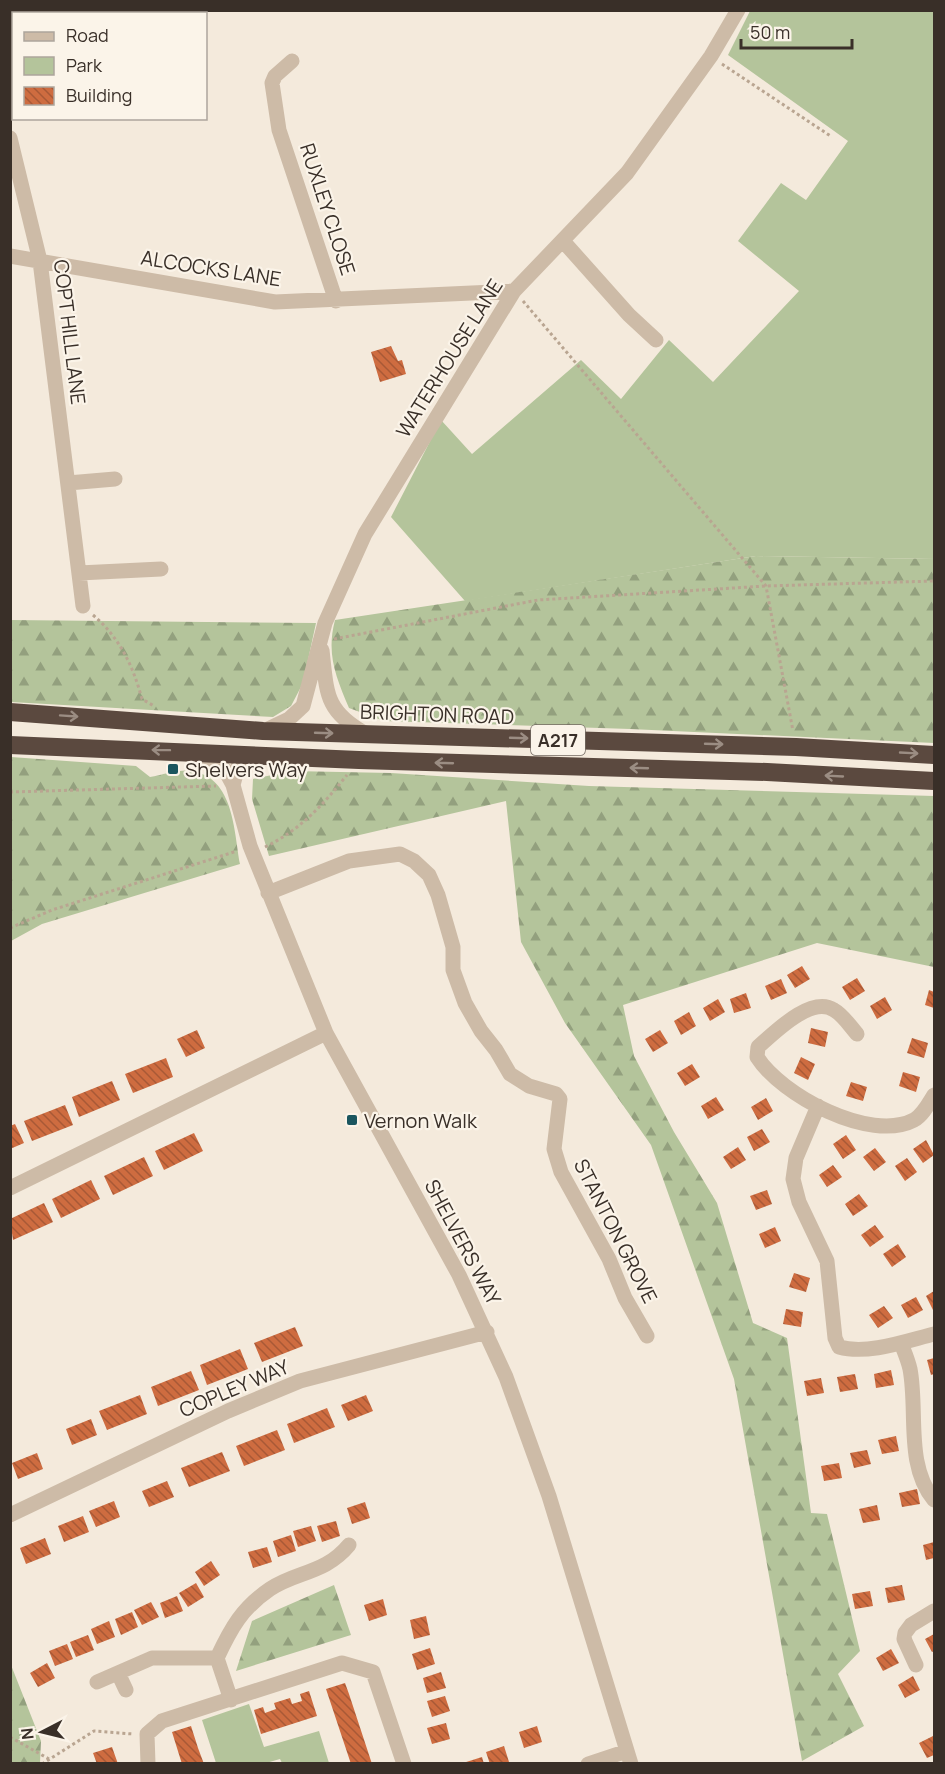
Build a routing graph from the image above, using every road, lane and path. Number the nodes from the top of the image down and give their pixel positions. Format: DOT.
graph roads {
  1 [pos="738,10"];
  2 [pos="711,56"];
  3 [pos="292,61"];
  4 [pos="832,137"];
  5 [pos="10,138"];
  6 [pos="563,241"];
  7 [pos="10,256"];
  8 [pos="40,261"];
  9 [pos="514,291"];
  10 [pos="336,301"];
  11 [pos="656,339"];
  12 [pos="115,479"];
  13 [pos="68,483"];
  14 [pos="161,569"];
  15 [pos="79,573"];
  16 [pos="934,581"];
  17 [pos="766,585"];
  18 [pos="83,606"];
  19 [pos="321,638"];
  20 [pos="10,712"];
  21 [pos="182,724"];
  22 [pos="263,731"];
  23 [pos="366,734"];
  24 [pos="10,745"];
  25 [pos="796,747"];
  26 [pos="193,751"];
  27 [pos="241,755"];
  28 [pos="934,755"];
  29 [pos="358,760"];
  30 [pos="934,781"];
  31 [pos="233,785"];
  32 [pos="10,792"];
  33 [pos="251,850"];
  34 [pos="268,893"];
  35 [pos="10,928"];
  36 [pos="326,1033"];
  37 [pos="857,1034"];
  38 [pos="934,1095"];
  39 [pos="818,1106"];
  40 [pos="10,1188"];
  41 [pos="487,1332"];
  42 [pos="934,1334"];
  43 [pos="647,1336"];
  44 [pos="901,1342"];
  45 [pos="934,1500"];
  46 [pos="10,1515"];
  47 [pos="350,1545"];
  48 [pos="934,1611"];
  49 [pos="217,1658"];
  50 [pos="916,1665"];
  51 [pos="118,1672"];
  52 [pos="97,1682"];
  53 [pos="126,1690"];
  54 [pos="231,1700"];
  55 [pos="147,1734"];
  56 [pos="10,1737"];
  57 [pos="629,1758"];
  58 [pos="49,1759"];
  59 [pos="42,1764"];
  60 [pos="148,1764"];
  61 [pos="404,1764"];
  62 [pos="588,1764"];
  1 -- 2 [label="street, WATERHOUSE LANE"];
  2 -- 4 [label="path"];
  2 -- 6 [label="street, WATERHOUSE LANE"];
  3 -- 10 [label="street, RUXLEY CLOSE"];
  5 -- 8 [label="street, COPT HILL LANE"];
  6 -- 9 [label="street, WATERHOUSE LANE"];
  6 -- 11 [label="street"];
  7 -- 8 [label="street, ALCOCKS LANE"];
  8 -- 10 [label="street, ALCOCKS LANE"];
  8 -- 13 [label="street, COPT HILL LANE"];
  9 -- 10 [label="street, ALCOCKS LANE"];
  9 -- 17 [label="path"];
  9 -- 19 [label="street, WATERHOUSE LANE"];
  12 -- 13 [label="street"];
  13 -- 15 [label="street, COPT HILL LANE"];
  14 -- 15 [label="street"];
  15 -- 18 [label="street, COPT HILL LANE"];
  16 -- 17 [label="path"];
  17 -- 19 [label="path"];
  17 -- 25 [label="path"];
  18 -- 21 [label="path"];
  19 -- 22 [label="street, WATERHOUSE LANE"];
  19 -- 23 [label="street"];
  20 -- 21 [label="highway, BRIGHTON ROAD / A217, one-way"];
  21 -- 22 [label="highway, BRIGHTON ROAD / A217"];
  21 -- 27 [label="highway"];
  22 -- 23 [label="highway, BRIGHTON ROAD / A217, one-way"];
  23 -- 25 [label="highway, BRIGHTON ROAD / A217, one-way"];
  26 -- 24 [label="highway, A217, one-way"];
  25 -- 28 [label="highway, BRIGHTON ROAD / A217, one-way"];
  26 -- 27 [label="highway, A217"];
  26 -- 31 [label="street"];
  27 -- 29 [label="highway, A217"];
  27 -- 31 [label="street"];
  30 -- 29 [label="highway, A217, one-way"];
  29 -- 33 [label="path"];
  31 -- 32 [label="path"];
  31 -- 33 [label="street, SHELVERS WAY"];
  33 -- 34 [label="street, SHELVERS WAY"];
  33 -- 35 [label="path"];
  34 -- 36 [label="street, SHELVERS WAY"];
  34 -- 43 [label="street, STANTON GROVE"];
  36 -- 40 [label="street"];
  36 -- 41 [label="street, SHELVERS WAY"];
  37 -- 39 [label="street"];
  38 -- 39 [label="street"];
  39 -- 44 [label="street"];
  41 -- 46 [label="street, COPLEY WAY"];
  41 -- 57 [label="street, SHELVERS WAY"];
  42 -- 44 [label="street"];
  44 -- 45 [label="street"];
  47 -- 49 [label="street"];
  48 -- 50 [label="street"];
  49 -- 51 [label="street"];
  49 -- 54 [label="street"];
  51 -- 52 [label="street"];
  51 -- 53 [label="street"];
  54 -- 55 [label="street"];
  54 -- 61 [label="street"];
  55 -- 58 [label="path"];
  55 -- 60 [label="street"];
  56 -- 58 [label="path"];
  57 -- 62 [label="street"];
  58 -- 59 [label="path"];
}
